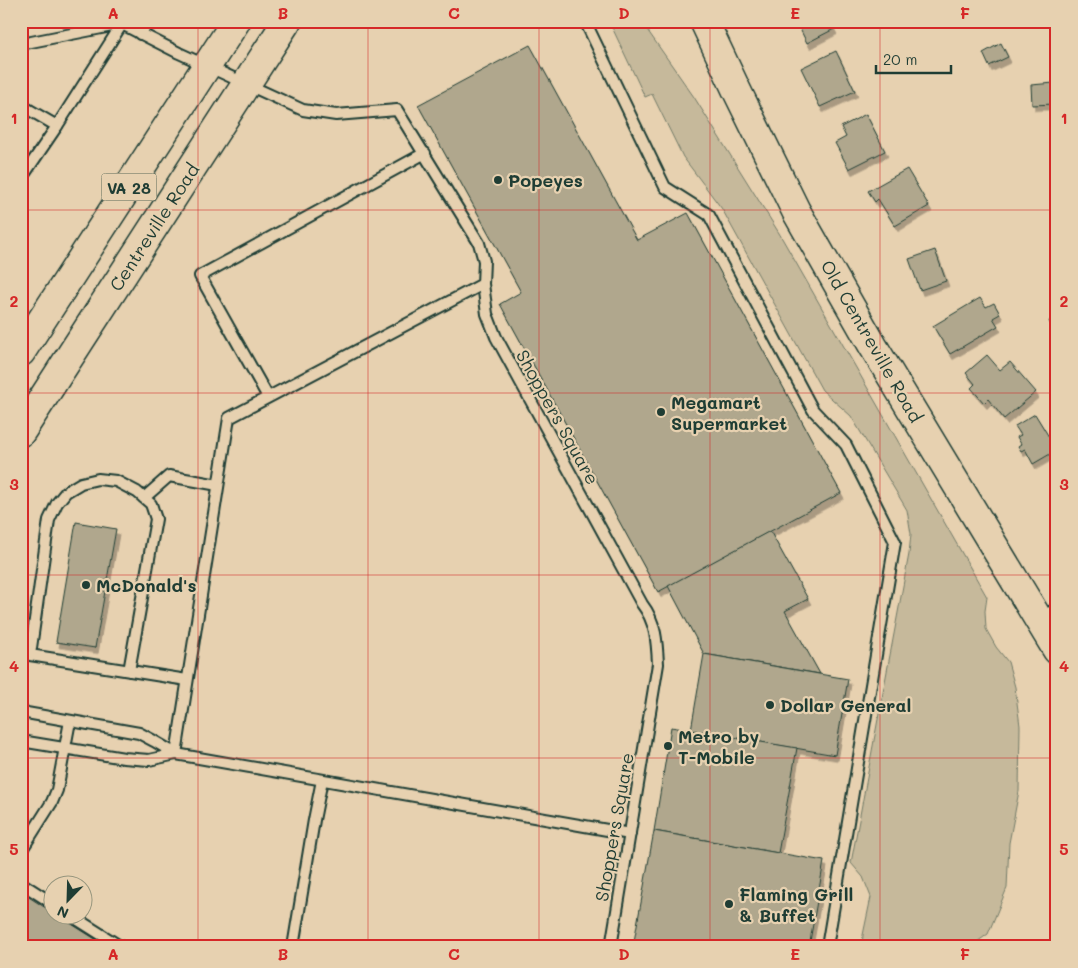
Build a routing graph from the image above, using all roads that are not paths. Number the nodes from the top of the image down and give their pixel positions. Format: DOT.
graph roads {
  1 [pos="149,21"];
  2 [pos="236,21"];
  3 [pos="287,21"];
  4 [pos="585,21"];
  5 [pos="704,21"];
  6 [pos="122,24"];
  7 [pos="140,34"];
  8 [pos="21,44"];
  9 [pos="207,67"];
  10 [pos="247,84"];
  11 [pos="21,105"];
  12 [pos="57,126"];
  13 [pos="425,153"];
  14 [pos="21,179"];
  15 [pos="482,284"];
  16 [pos="21,352"];
  17 [pos="268,397"];
  18 [pos="21,432"];
  19 [pos="218,485"];
  20 [pos="144,498"];
  21 [pos="1049,619"];
  22 [pos="1057,650"];
  23 [pos="129,671"];
  24 [pos="187,680"];
  25 [pos="21,712"];
  26 [pos="70,720"];
  27 [pos="21,741"];
  28 [pos="64,749"];
  29 [pos="176,754"];
  30 [pos="322,780"];
  31 [pos="630,834"];
  32 [pos="21,851"];
  33 [pos="21,883"];
  34 [pos="42,897"];
  35 [pos="88,926"];
  36 [pos="121,947"];
  37 [pos="294,947"];
  38 [pos="610,947"];
  39 [pos="827,947"];
  1 -- 7 [label="lane"];
  2 -- 9 [label="main road, VA 28"];
  3 -- 10 [label="main road, Centreville Road / VA 28"];
  4 -- 39 [label="lane"];
  5 -- 21 [label="main road, Old Centreville Road"];
  6 -- 7 [label="lane, Shoppers Square"];
  6 -- 8 [label="lane"];
  6 -- 12 [label="lane"];
  7 -- 9 [label="lane, Shoppers Square"];
  9 -- 10 [label="lane, Shoppers Square"];
  9 -- 16 [label="main road, VA 28"];
  10 -- 13 [label="lane, Shoppers Square"];
  10 -- 18 [label="main road, Centreville Road / VA 28"];
  11 -- 12 [label="lane"];
  12 -- 14 [label="lane"];
  13 -- 15 [label="lane, Shoppers Square"];
  13 -- 17 [label="lane"];
  15 -- 17 [label="lane"];
  15 -- 31 [label="lane, Shoppers Square"];
  17 -- 19 [label="lane"];
  19 -- 20 [label="lane"];
  19 -- 24 [label="lane"];
  20 -- 23 [label="lane"];
  20 -- 23 [label="lane"];
  21 -- 22 [label="main road, Old Centreville Road"];
  23 -- 24 [label="lane"];
  24 -- 29 [label="lane"];
  25 -- 26 [label="lane"];
  26 -- 28 [label="lane"];
  26 -- 29 [label="lane"];
  27 -- 28 [label="lane"];
  28 -- 29 [label="lane"];
  28 -- 32 [label="lane"];
  29 -- 30 [label="lane"];
  30 -- 31 [label="lane"];
  30 -- 37 [label="lane"];
  31 -- 38 [label="lane, Shoppers Square"];
  33 -- 34 [label="lane"];
  35 -- 36 [label="lane"];
}
